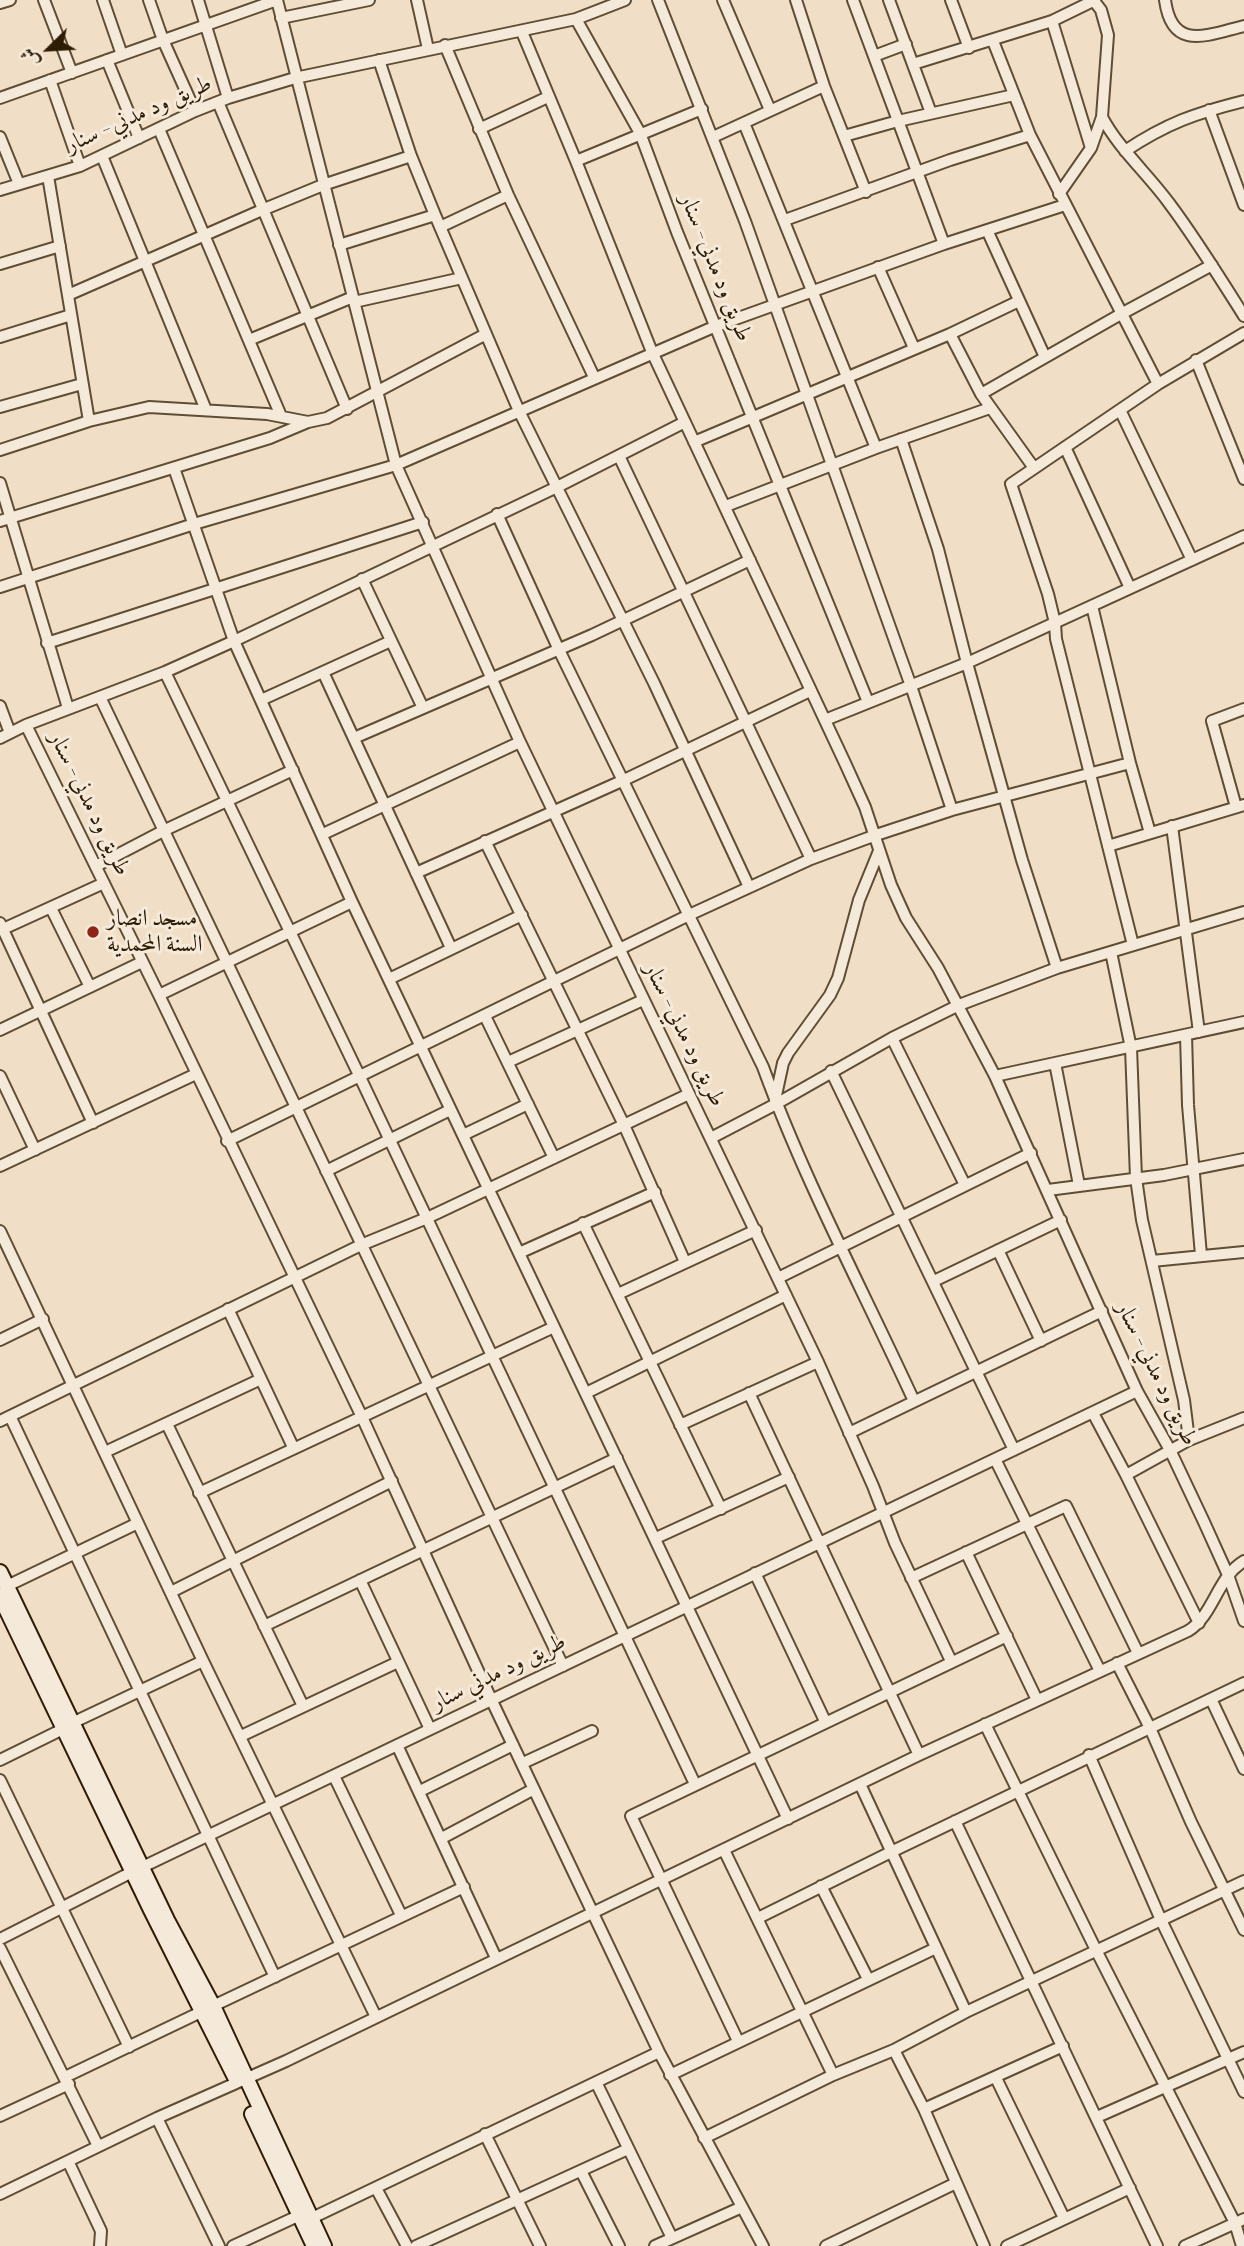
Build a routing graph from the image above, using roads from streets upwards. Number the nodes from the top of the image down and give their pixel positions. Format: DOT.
graph roads {
  1 [pos="10,0"];
  2 [pos="44,0"];
  3 [pos="103,0"];
  4 [pos="149,0"];
  5 [pos="198,0"];
  6 [pos="277,0"];
  7 [pos="369,0"];
  8 [pos="417,0"];
  9 [pos="625,0"];
  10 [pos="658,0"];
  11 [pos="723,0"];
  12 [pos="796,0"];
  13 [pos="853,0"];
  14 [pos="889,0"];
  15 [pos="951,0"];
  16 [pos="1095,0"];
  17 [pos="1164,0"];
  18 [pos="0,2"];
  19 [pos="281,18"];
  20 [pos="576,19"];
  21 [pos="1052,21"];
  22 [pos="206,24"];
  23 [pos="1244,26"];
  24 [pos="522,32"];
  25 [pos="163,40"];
  26 [pos="993,41"];
  27 [pos="906,44"];
  28 [pos="445,45"];
  29 [pos="969,48"];
  30 [pos="428,49"];
  31 [pos="122,55"];
  32 [pos="874,56"];
  33 [pos="107,60"];
  34 [pos="379,60"];
  35 [pos="913,64"];
  36 [pos="72,73"];
  37 [pos="295,78"];
  38 [pos="50,80"];
  39 [pos="824,86"];
  40 [pos="1014,95"];
  41 [pos="548,97"];
  42 [pos="0,98"];
  43 [pos="223,100"];
  44 [pos="1244,101"];
  45 [pos="702,109"];
  46 [pos="770,110"];
  47 [pos="1209,110"];
  48 [pos="195,111"];
  49 [pos="931,113"];
  50 [pos="1102,117"];
  51 [pos="898,121"];
  52 [pos="744,123"];
  53 [pos="159,129"];
  54 [pos="479,129"];
  55 [pos="640,133"];
  56 [pos="1030,135"];
  57 [pos="845,136"];
  58 [pos="0,137"];
  59 [pos="713,137"];
  60 [pos="139,138"];
  61 [pos="1091,148"];
  62 [pos="1125,151"];
  63 [pos="102,156"];
  64 [pos="411,156"];
  65 [pos="576,161"];
  66 [pos="80,166"];
  67 [pos="917,172"];
  68 [pos="48,176"];
  69 [pos="1239,179"];
  70 [pos="19,184"];
  71 [pos="323,186"];
  72 [pos="0,190"];
  73 [pos="866,192"];
  74 [pos="1059,194"];
  75 [pos="508,195"];
  76 [pos="1065,205"];
  77 [pos="1244,205"];
  78 [pos="262,210"];
  79 [pos="435,215"];
  80 [pos="785,220"];
  81 [pos="440,227"];
  82 [pos="987,230"];
  83 [pos="204,236"];
  84 [pos="944,244"];
  85 [pos="339,245"];
  86 [pos="60,246"];
  87 [pos="147,261"];
  88 [pos="0,264"];
  89 [pos="1212,265"];
  90 [pos="878,267"];
  91 [pos="462,278"];
  92 [pos="814,290"];
  93 [pos="68,295"];
  94 [pos="353,300"];
  95 [pos="1018,301"];
  96 [pos="775,303"];
  97 [pos="1121,314"];
  98 [pos="71,315"];
  99 [pos="307,316"];
  100 [pos="1244,316"];
  101 [pos="716,326"];
  102 [pos="1244,333"];
  103 [pos="486,334"];
  104 [pos="950,334"];
  105 [pos="0,337"];
  106 [pos="249,340"];
  107 [pos="914,348"];
  108 [pos="652,352"];
  109 [pos="1045,357"];
  110 [pos="1196,360"];
  111 [pos="594,377"];
  112 [pos="848,377"];
  113 [pos="82,384"];
  114 [pos="1158,384"];
  115 [pos="377,391"];
  116 [pos="981,394"];
  117 [pos="808,395"];
  118 [pos="0,407"];
  119 [pos="990,408"];
  120 [pos="346,409"];
  121 [pos="206,410"];
  122 [pos="1120,410"];
  123 [pos="519,411"];
  124 [pos="281,416"];
  125 [pos="752,418"];
  126 [pos="89,421"];
  127 [pos="307,422"];
  128 [pos="685,422"];
  129 [pos="901,439"];
  130 [pos="694,442"];
  131 [pos="1065,447"];
  132 [pos="876,448"];
  133 [pos="0,450"];
  134 [pos="619,456"];
  135 [pos="396,465"];
  136 [pos="832,465"];
  137 [pos="174,468"];
  138 [pos="1034,468"];
  139 [pos="1244,479"];
  140 [pos="0,483"];
  141 [pos="780,485"];
  142 [pos="557,487"];
  143 [pos="726,506"];
  144 [pos="497,514"];
  145 [pos="5,519"];
  146 [pos="423,522"];
  147 [pos="194,524"];
  148 [pos="1244,536"];
  149 [pos="434,545"];
  150 [pos="750,559"];
  151 [pos="1192,560"];
  152 [pos="27,578"];
  153 [pos="362,579"];
  154 [pos="0,587"];
  155 [pos="215,587"];
  156 [pos="1130,588"];
  157 [pos="682,592"];
  158 [pos="1092,606"];
  159 [pos="624,620"];
  160 [pos="1055,623"];
  161 [pos="234,641"];
  162 [pos="391,641"];
  163 [pos="47,643"];
  164 [pos="559,650"];
  165 [pos="967,663"];
  166 [pos="165,671"];
  167 [pos="323,672"];
  168 [pos="491,677"];
  169 [pos="911,686"];
  170 [pos="810,691"];
  171 [pos="100,697"];
  172 [pos="261,700"];
  173 [pos="868,702"];
  174 [pos="0,706"];
  175 [pos="68,708"];
  176 [pos="423,708"];
  177 [pos="1244,709"];
  178 [pos="825,720"];
  179 [pos="745,723"];
  180 [pos="26,725"];
  181 [pos="5,736"];
  182 [pos="354,738"];
  183 [pos="520,742"];
  184 [pos="686,750"];
  185 [pos="1130,763"];
  186 [pos="293,770"];
  187 [pos="1089,774"];
  188 [pos="624,780"];
  189 [pos="1004,796"];
  190 [pos="227,801"];
  191 [pos="385,806"];
  192 [pos="1240,806"];
  193 [pos="553,810"];
  194 [pos="952,810"];
  195 [pos="1172,826"];
  196 [pos="165,830"];
  197 [pos="1150,833"];
  198 [pos="323,834"];
  199 [pos="876,835"];
  200 [pos="485,841"];
  201 [pos="1108,846"];
  202 [pos="879,851"];
  203 [pos="811,859"];
  204 [pos="96,866"];
  205 [pos="416,873"];
  206 [pos="104,883"];
  207 [pos="749,887"];
  208 [pos="352,902"];
  209 [pos="51,908"];
  210 [pos="1244,912"];
  211 [pos="522,915"];
  212 [pos="689,915"];
  213 [pos="2,926"];
  214 [pos="1186,930"];
  215 [pos="290,932"];
  216 [pos="1133,945"];
  217 [pos="451,948"];
  218 [pos="618,950"];
  219 [pos="1111,953"];
  220 [pos="142,962"];
  221 [pos="226,962"];
  222 [pos="1057,968"];
  223 [pos="389,979"];
  224 [pos="555,982"];
  225 [pos="90,987"];
  226 [pos="159,995"];
  227 [pos="643,1000"];
  228 [pos="959,1005"];
  229 [pos="41,1010"];
  230 [pos="485,1016"];
  231 [pos="1244,1022"];
  232 [pos="0,1030"];
  233 [pos="576,1030"];
  234 [pos="1199,1032"];
  235 [pos="1186,1035"];
  236 [pos="892,1038"];
  237 [pos="420,1045"];
  238 [pos="1131,1048"];
  239 [pos="508,1062"];
  240 [pos="1055,1063"];
  241 [pos="831,1071"];
  242 [pos="196,1074"];
  243 [pos="359,1075"];
  244 [pos="0,1076"];
  245 [pos="995,1076"];
  246 [pos="689,1094"];
  247 [pos="776,1102"];
  248 [pos="528,1104"];
  249 [pos="297,1108"];
  250 [pos="450,1110"];
  251 [pos="93,1123"];
  252 [pos="624,1125"];
  253 [pos="463,1135"];
  254 [pos="711,1138"];
  255 [pos="390,1140"];
  256 [pos="228,1141"];
  257 [pos="35,1150"];
  258 [pos="1031,1153"];
  259 [pos="554,1158"];
  260 [pos="1244,1159"];
  261 [pos="0,1166"];
  262 [pos="1193,1169"];
  263 [pos="326,1171"];
  264 [pos="1136,1178"];
  265 [pos="965,1185"];
  266 [pos="1079,1185"];
  267 [pos="488,1189"];
  268 [pos="1048,1190"];
  269 [pos="655,1192"];
  270 [pos="902,1216"];
  271 [pos="427,1218"];
  272 [pos="1061,1220"];
  273 [pos="583,1223"];
  274 [pos="756,1230"];
  275 [pos="0,1231"];
  276 [pos="362,1245"];
  277 [pos="840,1248"];
  278 [pos="998,1250"];
  279 [pos="1244,1252"];
  280 [pos="519,1253"];
  281 [pos="1201,1255"];
  282 [pos="1152,1261"];
  283 [pos="685,1262"];
  284 [pos="295,1277"];
  285 [pos="778,1279"];
  286 [pos="934,1281"];
  287 [pos="618,1294"];
  288 [pos="786,1295"];
  289 [pos="228,1309"];
  290 [pos="1102,1311"];
  291 [pos="43,1319"];
  292 [pos="554,1326"];
  293 [pos="0,1340"];
  294 [pos="1041,1341"];
  295 [pos="492,1355"];
  296 [pos="818,1362"];
  297 [pos="650,1363"];
  298 [pos="977,1371"];
  299 [pos="261,1379"];
  300 [pos="429,1385"];
  301 [pos="74,1386"];
  302 [pos="1137,1391"];
  303 [pos="586,1393"];
  304 [pos="749,1393"];
  305 [pos="914,1401"];
  306 [pos="1093,1413"];
  307 [pos="362,1417"];
  308 [pos="1244,1418"];
  309 [pos="5,1419"];
  310 [pos="167,1424"];
  311 [pos="680,1425"];
  312 [pos="849,1433"];
  313 [pos="1189,1440"];
  314 [pos="293,1447"];
  315 [pos="1014,1450"];
  316 [pos="1170,1450"];
  317 [pos="105,1452"];
  318 [pos="617,1458"];
  319 [pos="995,1459"];
  320 [pos="1126,1475"];
  321 [pos="789,1477"];
  322 [pos="392,1481"];
  323 [pos="554,1487"];
  324 [pos="199,1493"];
  325 [pos="720,1509"];
  326 [pos="883,1511"];
  327 [pos="492,1517"];
  328 [pos="1028,1523"];
  329 [pos="138,1524"];
  330 [pos="656,1538"];
  331 [pos="820,1541"];
  332 [pos="424,1550"];
  333 [pos="966,1552"];
  334 [pos="76,1553"];
  335 [pos="232,1561"];
  336 [pos="1244,1561"];
  337 [pos="0,1572"];
  338 [pos="755,1573"];
  339 [pos="1228,1575"];
  340 [pos="911,1578"];
  341 [pos="360,1580"];
  342 [pos="4,1591"];
  343 [pos="171,1592"];
  344 [pos="688,1606"];
  345 [pos="1244,1621"];
  346 [pos="1199,1623"];
  347 [pos="264,1626"];
  348 [pos="625,1636"];
  349 [pos="1007,1636"];
  350 [pos="1138,1653"];
  351 [pos="203,1661"];
  352 [pos="951,1661"];
  353 [pos="398,1662"];
  354 [pos="1117,1663"];
  355 [pos="563,1666"];
  356 [pos="1100,1671"];
  357 [pos="1244,1683"];
  358 [pos="140,1692"];
  359 [pos="889,1692"];
  360 [pos="491,1699"];
  361 [pos="1211,1699"];
  362 [pos="1037,1700"];
  363 [pos="303,1706"];
  364 [pos="825,1721"];
  365 [pos="985,1724"];
  366 [pos="68,1726"];
  367 [pos="1150,1728"];
  368 [pos="430,1730"];
  369 [pos="592,1731"];
  370 [pos="241,1736"];
  371 [pos="397,1745"];
  372 [pos="513,1745"];
  373 [pos="758,1754"];
  374 [pos="919,1755"];
  375 [pos="1089,1755"];
  376 [pos="0,1760"];
  377 [pos="523,1763"];
  378 [pos="1244,1769"];
  379 [pos="334,1776"];
  380 [pos="0,1780"];
  381 [pos="695,1784"];
  382 [pos="860,1784"];
  383 [pos="534,1789"];
  384 [pos="420,1791"];
  385 [pos="1018,1791"];
  386 [pos="274,1805"];
  387 [pos="788,1819"];
  388 [pos="955,1821"];
  389 [pos="208,1836"];
  390 [pos="442,1838"];
  391 [pos="724,1850"];
  392 [pos="891,1852"];
  393 [pos="137,1869"];
  394 [pos="662,1878"];
  395 [pos="1244,1881"];
  396 [pos="464,1886"];
  397 [pos="821,1886"];
  398 [pos="1225,1890"];
  399 [pos="63,1907"];
  400 [pos="592,1913"];
  401 [pos="401,1915"];
  402 [pos="758,1919"];
  403 [pos="1161,1920"];
  404 [pos="1244,1930"];
  405 [pos="0,1939"];
  406 [pos="341,1945"];
  407 [pos="0,1948"];
  408 [pos="936,1948"];
  409 [pos="1096,1950"];
  410 [pos="496,1958"];
  411 [pos="275,1977"];
  412 [pos="868,1979"];
  413 [pos="1033,1981"];
  414 [pos="208,2009"];
  415 [pos="802,2011"];
  416 [pos="966,2012"];
  417 [pos="376,2017"];
  418 [pos="738,2041"];
  419 [pos="1063,2046"];
  420 [pos="128,2047"];
  421 [pos="894,2050"];
  422 [pos="659,2052"];
  423 [pos="1244,2052"];
  424 [pos="1228,2059"];
  425 [pos="670,2075"];
  426 [pos="833,2075"];
  427 [pos="996,2077"];
  428 [pos="241,2080"];
  429 [pos="67,2081"];
  430 [pos="596,2082"];
  431 [pos="1165,2087"];
  432 [pos="1244,2092"];
  433 [pos="924,2109"];
  434 [pos="0,2115"];
  435 [pos="157,2118"];
  436 [pos="1097,2118"];
  437 [pos="485,2134"];
  438 [pos="704,2138"];
  439 [pos="98,2146"];
  440 [pos="628,2148"];
  441 [pos="68,2161"];
  442 [pos="581,2171"];
  443 [pos="956,2183"];
  444 [pos="376,2188"];
  445 [pos="1130,2188"];
  446 [pos="0,2194"];
  447 [pos="517,2198"];
  448 [pos="742,2207"];
  449 [pos="306,2217"];
  450 [pos="1064,2218"];
  451 [pos="1239,2221"];
  452 [pos="671,2238"];
  453 [pos="100,2246"];
  454 [pos="219,2246"];
  455 [pos="233,2246"];
  456 [pos="314,2246"];
  457 [pos="324,2246"];
  458 [pos="407,2246"];
  459 [pos="416,2246"];
  460 [pos="540,2246"];
  461 [pos="619,2246"];
  462 [pos="655,2246"];
  463 [pos="763,2246"];
  464 [pos="826,2246"];
  465 [pos="984,2246"];
  466 [pos="1007,2246"];
  467 [pos="1157,2246"];
  468 [pos="1185,2246"];
  469 [pos="1242,2246"];
  1 -- 18 [label="street"];
  2 -- 36 [label="street"];
  3 -- 31 [label="street"];
  4 -- 25 [label="street"];
  5 -- 22 [label="street"];
  6 -- 19 [label="street, طريق ود مدني - سنار"];
  6 -- 22 [label="street"];
  7 -- 19 [label="street"];
  8 -- 30 [label="street"];
  9 -- 20 [label="street, طريق ود مدني - سنار"];
  10 -- 45 [label="street, طريق ود مدني - سنار"];
  11 -- 46 [label="street"];
  12 -- 39 [label="street"];
  13 -- 32 [label="street"];
  14 -- 27 [label="street"];
  15 -- 29 [label="street"];
  16 -- 21 [label="street"];
  16 -- 50 [label="street"];
  17 -- 23 [label="street"];
  19 -- 37 [label="street, طريق ود مدني - سنار"];
  20 -- 24 [label="street, طريق ود مدني - سنار"];
  20 -- 55 [label="street, طريق ود مدني - سنار"];
  21 -- 26 [label="street"];
  21 -- 61 [label="street"];
  22 -- 25 [label="street"];
  22 -- 43 [label="street"];
  24 -- 28 [label="street, طريق ود مدني - سنار"];
  24 -- 41 [label="street, طريق ود مدني - سنار"];
  25 -- 31 [label="street"];
  25 -- 48 [label="street"];
  26 -- 29 [label="street"];
  26 -- 40 [label="street"];
  27 -- 32 [label="street"];
  27 -- 35 [label="street"];
  28 -- 30 [label="street, طريق ود مدني - سنار"];
  28 -- 54 [label="street"];
  29 -- 35 [label="street"];
  30 -- 34 [label="street, طريق ود مدني - سنار"];
  31 -- 33 [label="street"];
  32 -- 51 [label="street"];
  33 -- 36 [label="street"];
  33 -- 60 [label="street"];
  34 -- 37 [label="street, طريق ود مدني - سنار"];
  34 -- 64 [label="street"];
  35 -- 49 [label="street"];
  36 -- 38 [label="street"];
  37 -- 43 [label="street, طريق ود مدني - سنار"];
  37 -- 71 [label="street, طريق ود مدني - سنار"];
  38 -- 42 [label="street"];
  38 -- 66 [label="street"];
  39 -- 46 [label="street"];
  39 -- 57 [label="street"];
  40 -- 49 [label="street"];
  40 -- 56 [label="street"];
  41 -- 54 [label="street"];
  41 -- 65 [label="street, طريق ود مدني - سنار"];
  43 -- 48 [label="street, طريق ود مدني - سنار"];
  43 -- 78 [label="street"];
  44 -- 47 [label="street"];
  45 -- 55 [label="street"];
  45 -- 59 [label="street, طريق ود مدني - سنار"];
  46 -- 52 [label="street"];
  47 -- 62 [label="street"];
  47 -- 69 [label="street"];
  48 -- 53 [label="street, طريق ود مدني - سنار"];
  49 -- 51 [label="street"];
  50 -- 61 [label="street"];
  50 -- 62 [label="street"];
  51 -- 57 [label="street"];
  51 -- 67 [label="street"];
  52 -- 59 [label="street"];
  52 -- 80 [label="street"];
  53 -- 60 [label="street, طريق ود مدني - سنار"];
  53 -- 83 [label="street"];
  54 -- 75 [label="street"];
  55 -- 65 [label="street"];
  55 -- 101 [label="street, طريق ود مدني - سنار"];
  56 -- 67 [label="street"];
  56 -- 74 [label="street"];
  57 -- 73 [label="street"];
  58 -- 70 [label="street"];
  59 -- 96 [label="street, طريق ود مدني - سنار"];
  60 -- 63 [label="street, طريق ود مدني - سنار"];
  61 -- 74 [label="street"];
  62 -- 89 [label="street"];
  63 -- 66 [label="street, طريق ود مدني - سنار"];
  63 -- 87 [label="street"];
  64 -- 71 [label="street"];
  64 -- 79 [label="street"];
  65 -- 108 [label="street, طريق ود مدني - سنار"];
  66 -- 68 [label="street, طريق ود مدني - سنار"];
  67 -- 73 [label="street"];
  67 -- 84 [label="street"];
  68 -- 70 [label="street, طريق ود مدني - سنار"];
  68 -- 86 [label="street"];
  69 -- 77 [label="street"];
  70 -- 72 [label="street, طريق ود مدني - سنار"];
  71 -- 78 [label="street"];
  71 -- 85 [label="street, طريق ود مدني - سنار"];
  73 -- 80 [label="street"];
  74 -- 76 [label="street"];
  75 -- 81 [label="street"];
  75 -- 111 [label="street"];
  76 -- 82 [label="street"];
  76 -- 97 [label="street"];
  78 -- 83 [label="street"];
  78 -- 99 [label="street"];
  79 -- 81 [label="street"];
  79 -- 85 [label="street"];
  80 -- 92 [label="street"];
  81 -- 91 [label="street"];
  82 -- 84 [label="street"];
  82 -- 95 [label="street"];
  83 -- 87 [label="street"];
  83 -- 106 [label="street"];
  84 -- 90 [label="street"];
  85 -- 94 [label="street, طريق ود مدني - سنار"];
  86 -- 88 [label="street"];
  86 -- 93 [label="street"];
  87 -- 93 [label="street"];
  87 -- 121 [label="street"];
  89 -- 97 [label="street"];
  89 -- 100 [label="street"];
  90 -- 92 [label="street"];
  90 -- 107 [label="street"];
  91 -- 94 [label="street"];
  91 -- 103 [label="street"];
  92 -- 96 [label="street"];
  92 -- 112 [label="street"];
  93 -- 98 [label="street"];
  94 -- 99 [label="street"];
  94 -- 115 [label="street, طريق ود مدني - سنار"];
  95 -- 104 [label="street"];
  95 -- 109 [label="street"];
  96 -- 101 [label="street"];
  96 -- 117 [label="street, طريق ود مدني - سنار"];
  97 -- 109 [label="street"];
  97 -- 114 [label="street"];
  98 -- 105 [label="street"];
  98 -- 113 [label="street"];
  99 -- 106 [label="street"];
  99 -- 120 [label="street"];
  101 -- 108 [label="street"];
  101 -- 125 [label="street, طريق ود مدني - سنار"];
  102 -- 110 [label="street"];
  103 -- 115 [label="street"];
  103 -- 123 [label="street"];
  104 -- 107 [label="street"];
  104 -- 116 [label="street"];
  106 -- 124 [label="street"];
  107 -- 112 [label="street"];
  108 -- 111 [label="street"];
  108 -- 128 [label="street, طريق ود مدني - سنار"];
  109 -- 116 [label="street"];
  110 -- 114 [label="street"];
  110 -- 139 [label="street"];
  111 -- 123 [label="street"];
  112 -- 117 [label="street"];
  112 -- 132 [label="street"];
  113 -- 118 [label="street"];
  113 -- 126 [label="street"];
  114 -- 122 [label="street"];
  115 -- 120 [label="street"];
  115 -- 135 [label="street, طريق ود مدني - سنار"];
  116 -- 119 [label="street"];
  117 -- 125 [label="street"];
  117 -- 136 [label="street, طريق ود مدني - سنار"];
  119 -- 129 [label="street"];
  119 -- 138 [label="street"];
  120 -- 127 [label="street"];
  121 -- 124 [label="street"];
  121 -- 126 [label="street"];
  122 -- 131 [label="street"];
  122 -- 151 [label="street"];
  123 -- 135 [label="street"];
  123 -- 142 [label="street"];
  124 -- 127 [label="street"];
  125 -- 130 [label="street"];
  125 -- 141 [label="street, طريق ود مدني - سنار"];
  126 -- 133 [label="street"];
  127 -- 137 [label="street"];
  128 -- 130 [label="street, طريق ود مدني - سنار"];
  128 -- 134 [label="street, طريق ود مدني - سنار"];
  129 -- 132 [label="street"];
  129 -- 165 [label="street"];
  130 -- 143 [label="street, طريق ود مدني - سنار"];
  131 -- 138 [label="street"];
  131 -- 156 [label="street"];
  132 -- 136 [label="street"];
  134 -- 142 [label="street, طريق ود مدني - سنار"];
  134 -- 157 [label="street"];
  135 -- 146 [label="street, طريق ود مدني - سنار"];
  135 -- 147 [label="street"];
  136 -- 141 [label="street"];
  136 -- 169 [label="street, طريق ود مدني - سنار"];
  137 -- 145 [label="street"];
  137 -- 147 [label="street"];
  138 -- 160 [label="street"];
  140 -- 145 [label="street"];
  141 -- 143 [label="street"];
  141 -- 173 [label="street, طريق ود مدني - سنار"];
  142 -- 144 [label="street, طريق ود مدني - سنار"];
  142 -- 159 [label="street"];
  143 -- 150 [label="street, طريق ود مدني - سنار"];
  144 -- 149 [label="street, طريق ود مدني - سنار"];
  144 -- 164 [label="street"];
  145 -- 152 [label="street"];
  146 -- 149 [label="street, طريق ود مدني - سنار"];
  146 -- 155 [label="street"];
  147 -- 152 [label="street"];
  147 -- 155 [label="street"];
  148 -- 151 [label="street"];
  149 -- 153 [label="street, طريق ود مدني - سنار"];
  149 -- 168 [label="street, طريق ود مدني - سنار"];
  150 -- 157 [label="street"];
  150 -- 170 [label="street, طريق ود مدني - سنار"];
  151 -- 156 [label="street"];
  152 -- 154 [label="street"];
  152 -- 163 [label="street"];
  153 -- 161 [label="street, طريق ود مدني - سنار"];
  153 -- 162 [label="street"];
  155 -- 161 [label="street"];
  155 -- 163 [label="street"];
  156 -- 158 [label="street"];
  157 -- 159 [label="street"];
  157 -- 179 [label="street"];
  158 -- 160 [label="street"];
  158 -- 185 [label="street"];
  159 -- 164 [label="street"];
  159 -- 184 [label="street"];
  160 -- 165 [label="street"];
  160 -- 187 [label="street"];
  161 -- 166 [label="street, طريق ود مدني - سنار"];
  161 -- 172 [label="street"];
  162 -- 167 [label="street"];
  162 -- 176 [label="street"];
  163 -- 175 [label="street"];
  164 -- 168 [label="street"];
  164 -- 188 [label="street"];
  165 -- 169 [label="street"];
  165 -- 189 [label="street"];
  166 -- 171 [label="street, طريق ود مدني - سنار"];
  166 -- 190 [label="street"];
  167 -- 172 [label="street"];
  167 -- 182 [label="street"];
  168 -- 176 [label="street"];
  168 -- 183 [label="street, طريق ود مدني - سنار"];
  169 -- 173 [label="street"];
  169 -- 194 [label="street, طريق ود مدني - سنار"];
  170 -- 178 [label="street, طريق ود مدني - سنار"];
  170 -- 179 [label="street"];
  171 -- 175 [label="street, طريق ود مدني - سنار"];
  171 -- 196 [label="street"];
  172 -- 186 [label="street"];
  173 -- 178 [label="street"];
  174 -- 181 [label="street"];
  175 -- 180 [label="street, طريق ود مدني - سنار"];
  176 -- 182 [label="street"];
  177 -- 192 [label="street"];
  178 -- 199 [label="street, طريق ود مدني - سنار"];
  179 -- 184 [label="street"];
  179 -- 203 [label="street"];
  180 -- 181 [label="street"];
  180 -- 204 [label="street, طريق ود مدني - سنار"];
  182 -- 191 [label="street"];
  183 -- 191 [label="street"];
  183 -- 193 [label="street, طريق ود مدني - سنار"];
  184 -- 188 [label="street"];
  184 -- 207 [label="street"];
  185 -- 187 [label="street, طريق ود مدني - سنار"];
  185 -- 197 [label="street"];
  186 -- 190 [label="street"];
  186 -- 198 [label="street"];
  187 -- 189 [label="street, طريق ود مدني - سنار"];
  187 -- 201 [label="street"];
  188 -- 193 [label="street"];
  188 -- 212 [label="street"];
  189 -- 194 [label="street, طريق ود مدني - سنار"];
  189 -- 222 [label="street"];
  190 -- 196 [label="street"];
  190 -- 215 [label="street"];
  191 -- 198 [label="street"];
  191 -- 205 [label="street"];
  192 -- 195 [label="street"];
  193 -- 200 [label="street"];
  193 -- 218 [label="street, طريق ود مدني - سنار"];
  194 -- 199 [label="street, طريق ود مدني - سنار"];
  195 -- 197 [label="street"];
  195 -- 214 [label="street"];
  196 -- 204 [label="street"];
  196 -- 221 [label="street"];
  197 -- 201 [label="street"];
  198 -- 208 [label="street"];
  199 -- 202 [label="street, طريق ود مدني - سنار"];
  199 -- 203 [label="street, طريق ود مدني - سنار"];
  200 -- 205 [label="street"];
  200 -- 211 [label="street"];
  201 -- 216 [label="street"];
  202 -- 228 [label="street, طريق ود مدني - سنار"];
  202 -- 247 [label="street"];
  203 -- 207 [label="street, طريق ود مدني - سنار"];
  204 -- 206 [label="street, طريق ود مدني - سنار"];
  205 -- 217 [label="street"];
  206 -- 209 [label="street"];
  206 -- 220 [label="street, طريق ود مدني - سنار"];
  207 -- 212 [label="street, طريق ود مدني - سنار"];
  208 -- 215 [label="street"];
  208 -- 223 [label="street"];
  209 -- 213 [label="street"];
  209 -- 225 [label="street"];
  210 -- 214 [label="street, طريق ود مدني - سنار"];
  211 -- 217 [label="street"];
  211 -- 224 [label="street"];
  212 -- 218 [label="street, طريق ود مدني - سنار"];
  212 -- 247 [label="street"];
  213 -- 229 [label="street"];
  214 -- 216 [label="street, طريق ود مدني - سنار"];
  214 -- 234 [label="street"];
  215 -- 221 [label="street"];
  215 -- 243 [label="street"];
  216 -- 219 [label="street, طريق ود مدني - سنار"];
  217 -- 223 [label="street"];
  218 -- 224 [label="street, طريق ود مدني - سنار"];
  218 -- 227 [label="street, طريق ود مدني - سنار"];
  219 -- 222 [label="street, طريق ود مدني - سنار"];
  219 -- 238 [label="street, طريق ود مدني - سنار"];
  220 -- 225 [label="street"];
  220 -- 226 [label="street, طريق ود مدني - سنار"];
  221 -- 226 [label="street"];
  221 -- 249 [label="street"];
  222 -- 228 [label="street, طريق ود مدني - سنار"];
  223 -- 237 [label="street"];
  224 -- 230 [label="street, طريق ود مدني - سنار"];
  224 -- 233 [label="street"];
  225 -- 229 [label="street"];
  226 -- 242 [label="street, طريق ود مدني - سنار"];
  227 -- 233 [label="street"];
  227 -- 246 [label="street, طريق ود مدني - سنار"];
  228 -- 236 [label="street, طريق ود مدني - سنار"];
  228 -- 245 [label="street, طريق ود مدني - سنار"];
  229 -- 232 [label="street"];
  229 -- 251 [label="street"];
  230 -- 237 [label="street, طريق ود مدني - سنار"];
  230 -- 239 [label="street"];
  231 -- 234 [label="street"];
  233 -- 239 [label="street"];
  233 -- 252 [label="street"];
  234 -- 235 [label="street"];
  235 -- 238 [label="street"];
  235 -- 262 [label="street"];
  236 -- 241 [label="street, طريق ود مدني - سنار"];
  236 -- 265 [label="street"];
  237 -- 243 [label="street, طريق ود مدني - سنار"];
  237 -- 250 [label="street"];
  238 -- 240 [label="street"];
  238 -- 264 [label="street, طريق ود مدني - سنار"];
  239 -- 248 [label="street"];
  240 -- 245 [label="street"];
  240 -- 266 [label="street"];
  241 -- 247 [label="street, طريق ود مدني - سنار"];
  241 -- 270 [label="street"];
  242 -- 251 [label="street"];
  242 -- 256 [label="street, طريق ود مدني - سنار"];
  243 -- 249 [label="street, طريق ود مدني - سنار"];
  243 -- 255 [label="street"];
  244 -- 257 [label="street"];
  245 -- 258 [label="street, طريق ود مدني - سنار"];
  246 -- 252 [label="street"];
  246 -- 254 [label="street, طريق ود مدني - سنار"];
  247 -- 254 [label="street, طريق ود مدني - سنار"];
  247 -- 277 [label="street"];
  248 -- 253 [label="street"];
  248 -- 259 [label="street"];
  249 -- 256 [label="street, طريق ود مدني - سنار"];
  249 -- 263 [label="street"];
  250 -- 253 [label="street"];
  250 -- 255 [label="street"];
  251 -- 257 [label="street"];
  252 -- 259 [label="street"];
  252 -- 269 [label="street"];
  253 -- 267 [label="street"];
  254 -- 274 [label="street, طريق ود مدني - سنار"];
  255 -- 263 [label="street"];
  255 -- 271 [label="street"];
  256 -- 284 [label="street, طريق ود مدني - سنار"];
  257 -- 261 [label="street"];
  258 -- 265 [label="street"];
  258 -- 268 [label="street, طريق ود مدني - سنار"];
  259 -- 267 [label="street"];
  260 -- 262 [label="street"];
  262 -- 264 [label="street"];
  262 -- 281 [label="street"];
  263 -- 276 [label="street"];
  264 -- 266 [label="street"];
  264 -- 282 [label="street, طريق ود مدني - سنار"];
  265 -- 270 [label="street"];
  266 -- 268 [label="street"];
  267 -- 271 [label="street"];
  267 -- 280 [label="street"];
  268 -- 272 [label="street, طريق ود مدني - سنار"];
  269 -- 273 [label="street"];
  269 -- 283 [label="street"];
  270 -- 277 [label="street"];
  270 -- 286 [label="street"];
  271 -- 276 [label="street"];
  271 -- 295 [label="street"];
  272 -- 278 [label="street"];
  272 -- 290 [label="street, طريق ود مدني - سنار"];
  273 -- 280 [label="street"];
  273 -- 287 [label="street"];
  274 -- 283 [label="street"];
  274 -- 285 [label="street, طريق ود مدني - سنار"];
  275 -- 291 [label="street"];
  276 -- 284 [label="street"];
  276 -- 300 [label="street"];
  277 -- 285 [label="street"];
  277 -- 305 [label="street"];
  278 -- 286 [label="street"];
  278 -- 294 [label="street"];
  279 -- 281 [label="street"];
  280 -- 292 [label="street"];
  281 -- 282 [label="street"];
  282 -- 313 [label="street, طريق ود مدني - سنار"];
  283 -- 287 [label="street"];
  284 -- 289 [label="street"];
  284 -- 307 [label="street, طريق ود مدني - سنار"];
  285 -- 288 [label="street, طريق ود مدني - سنار"];
  286 -- 298 [label="street"];
  287 -- 297 [label="street"];
  288 -- 296 [label="street, طريق ود مدني - سنار"];
  288 -- 297 [label="street"];
  289 -- 299 [label="street"];
  289 -- 301 [label="street"];
  290 -- 294 [label="street"];
  290 -- 302 [label="street, طريق ود مدني - سنار"];
  291 -- 293 [label="street"];
  291 -- 301 [label="street"];
  292 -- 295 [label="street"];
  292 -- 303 [label="street"];
  294 -- 298 [label="street"];
  295 -- 300 [label="street"];
  295 -- 323 [label="street"];
  296 -- 304 [label="street"];
  296 -- 312 [label="street, طريق ود مدني - سنار"];
  297 -- 303 [label="street"];
  297 -- 311 [label="street"];
  298 -- 305 [label="street"];
  298 -- 315 [label="street"];
  299 -- 310 [label="street"];
  299 -- 314 [label="street"];
  300 -- 307 [label="street"];
  300 -- 327 [label="street"];
  301 -- 309 [label="street"];
  301 -- 317 [label="street"];
  302 -- 306 [label="street, طريق ود مدني سنار"];
  302 -- 316 [label="street, طريق ود مدني - سنار"];
  303 -- 318 [label="street"];
  304 -- 311 [label="street"];
  304 -- 321 [label="street"];
  305 -- 312 [label="street"];
  306 -- 315 [label="street, طريق ود مدني سنار"];
  306 -- 320 [label="street"];
  307 -- 314 [label="street"];
  307 -- 322 [label="street, طريق ود مدني - سنار"];
  308 -- 313 [label="street"];
  309 -- 334 [label="street"];
  310 -- 317 [label="street"];
  310 -- 324 [label="street"];
  311 -- 325 [label="street"];
  312 -- 326 [label="street, طريق ود مدني - سنار"];
  313 -- 316 [label="street"];
  314 -- 324 [label="street"];
  315 -- 319 [label="street, طريق ود مدني سنار"];
  316 -- 320 [label="street"];
  316 -- 339 [label="street, طريق ود مدني - سنار"];
  317 -- 329 [label="street"];
  318 -- 323 [label="street"];
  318 -- 330 [label="street"];
  319 -- 326 [label="street, طريق ود مدني سنار"];
  319 -- 328 [label="street"];
  320 -- 346 [label="street"];
  321 -- 325 [label="street"];
  321 -- 331 [label="street"];
  322 -- 332 [label="street, طريق ود مدني - سنار"];
  322 -- 335 [label="street"];
  323 -- 327 [label="street"];
  323 -- 348 [label="street"];
  324 -- 335 [label="street"];
  325 -- 330 [label="street"];
  326 -- 331 [label="street, طريق ود مدني سنار"];
  326 -- 340 [label="street, طريق ود مدني - سنار"];
  327 -- 332 [label="street"];
  327 -- 355 [label="street"];
  328 -- 333 [label="street"];
  328 -- 350 [label="street"];
  328 -- 356 [label="street"];
  329 -- 334 [label="street"];
  329 -- 343 [label="street"];
  330 -- 344 [label="street"];
  331 -- 338 [label="street, طريق ود مدني سنار"];
  331 -- 359 [label="street"];
  332 -- 341 [label="street"];
  332 -- 360 [label="street, طريق ود مدني - سنار"];
  333 -- 340 [label="street"];
  333 -- 349 [label="street"];
  334 -- 342 [label="street"];
  334 -- 358 [label="street"];
  335 -- 343 [label="street"];
  335 -- 347 [label="street"];
  336 -- 339 [label="street"];
  337 -- 342 [label="street"];
  338 -- 344 [label="street, طريق ود مدني سنار"];
  338 -- 364 [label="street"];
  339 -- 345 [label="street, طريق ود مدني - سنار"];
  339 -- 346 [label="street"];
  340 -- 352 [label="street, طريق ود مدني - سنار"];
  341 -- 347 [label="street"];
  341 -- 353 [label="street"];
  342 -- 366 [label="street"];
  343 -- 351 [label="street"];
  344 -- 348 [label="street, طريق ود مدني سنار"];
  344 -- 373 [label="street"];
  346 -- 350 [label="street"];
  347 -- 363 [label="street"];
  348 -- 355 [label="street, طريق ود مدني سنار"];
  348 -- 381 [label="street"];
  349 -- 352 [label="street"];
  349 -- 362 [label="street"];
  350 -- 354 [label="street"];
  351 -- 358 [label="street"];
  351 -- 370 [label="street"];
  352 -- 359 [label="street"];
  353 -- 363 [label="street"];
  353 -- 368 [label="street"];
  354 -- 356 [label="street"];
  354 -- 367 [label="street"];
  355 -- 360 [label="street, طريق ود مدني سنار"];
  356 -- 362 [label="street"];
  357 -- 361 [label="street"];
  358 -- 366 [label="street"];
  358 -- 389 [label="street"];
  359 -- 364 [label="street"];
  359 -- 374 [label="street"];
  360 -- 368 [label="street, طريق ود مدني سنار"];
  360 -- 372 [label="street, طريق ود مدني - سنار"];
  361 -- 367 [label="street"];
  361 -- 378 [label="street"];
  362 -- 365 [label="street"];
  363 -- 370 [label="street"];
  364 -- 373 [label="street"];
  365 -- 374 [label="street"];
  365 -- 385 [label="street"];
  366 -- 376 [label="street"];
  366 -- 393 [label="street"];
  367 -- 375 [label="street"];
  367 -- 398 [label="street"];
  368 -- 371 [label="street, طريق ود مدني سنار"];
  369 -- 377 [label="street"];
  370 -- 386 [label="street"];
  371 -- 379 [label="street, طريق ود مدني سنار"];
  371 -- 384 [label="street"];
  372 -- 377 [label="street, طريق ود مدني - سنار"];
  372 -- 384 [label="street"];
  373 -- 381 [label="street"];
  373 -- 387 [label="street"];
  374 -- 382 [label="street"];
  375 -- 385 [label="street"];
  375 -- 403 [label="street"];
  377 -- 383 [label="street, طريق ود مدني - سنار"];
  379 -- 386 [label="street, طريق ود مدني سنار"];
  379 -- 401 [label="street"];
  380 -- 399 [label="street"];
  381 -- 394 [label="street"];
  382 -- 387 [label="street"];
  382 -- 392 [label="street"];
  383 -- 390 [label="street"];
  383 -- 400 [label="street, طريق ود مدني - سنار"];
  384 -- 390 [label="street"];
  385 -- 388 [label="street"];
  385 -- 409 [label="street"];
  386 -- 389 [label="street, طريق ود مدني سنار"];
  386 -- 406 [label="street"];
  387 -- 391 [label="street"];
  388 -- 392 [label="street"];
  388 -- 413 [label="street"];
  389 -- 393 [label="street, طريق ود مدني سنار"];
  389 -- 411 [label="street"];
  390 -- 396 [label="street"];
  391 -- 394 [label="street"];
  391 -- 402 [label="street"];
  392 -- 397 [label="street"];
  392 -- 408 [label="street"];
  393 -- 399 [label="street"];
  393 -- 414 [label="street"];
  394 -- 400 [label="street"];
  394 -- 418 [label="street"];
  395 -- 398 [label="street"];
  396 -- 401 [label="street"];
  396 -- 410 [label="street"];
  397 -- 402 [label="street"];
  397 -- 412 [label="street"];
  398 -- 403 [label="street"];
  398 -- 404 [label="street"];
  399 -- 405 [label="street"];
  399 -- 420 [label="street"];
  400 -- 410 [label="street"];
  400 -- 422 [label="street, طريق ود مدني - سنار"];
  401 -- 406 [label="street"];
  402 -- 415 [label="street"];
  403 -- 409 [label="street"];
  403 -- 424 [label="street"];
  406 -- 411 [label="street"];
  406 -- 417 [label="street"];
  407 -- 429 [label="street"];
  408 -- 412 [label="street"];
  408 -- 416 [label="street"];
  409 -- 413 [label="street"];
  409 -- 431 [label="street"];
  410 -- 417 [label="street"];
  411 -- 414 [label="street"];
  412 -- 415 [label="street"];
  413 -- 416 [label="street"];
  413 -- 419 [label="street"];
  414 -- 420 [label="street"];
  414 -- 428 [label="street"];
  415 -- 418 [label="street"];
  415 -- 426 [label="street"];
  416 -- 421 [label="street"];
  417 -- 428 [label="street"];
  418 -- 425 [label="street"];
  419 -- 427 [label="street"];
  419 -- 436 [label="street"];
  420 -- 429 [label="street"];
  421 -- 426 [label="street"];
  421 -- 433 [label="street"];
  422 -- 425 [label="street, طريق ود مدني - سنار"];
  422 -- 430 [label="street"];
  423 -- 424 [label="street"];
  424 -- 431 [label="street"];
  424 -- 432 [label="street"];
  425 -- 438 [label="street, طريق ود مدني - سنار"];
  426 -- 438 [label="street"];
  427 -- 433 [label="street"];
  427 -- 450 [label="street"];
  428 -- 435 [label="street"];
  428 -- 449 [label="street"];
  429 -- 434 [label="street"];
  429 -- 439 [label="street"];
  430 -- 437 [label="street"];
  430 -- 440 [label="street"];
  431 -- 436 [label="street"];
  431 -- 451 [label="street"];
  433 -- 443 [label="street"];
  435 -- 439 [label="street"];
  435 -- 454 [label="street"];
  436 -- 445 [label="street"];
  437 -- 444 [label="street"];
  437 -- 447 [label="street"];
  438 -- 448 [label="street, طريق ود مدني - سنار"];
  439 -- 441 [label="street"];
  440 -- 442 [label="street"];
  440 -- 452 [label="street"];
  441 -- 446 [label="street"];
  441 -- 453 [label="street"];
  442 -- 447 [label="street"];
  442 -- 461 [label="street"];
  443 -- 464 [label="street"];
  443 -- 465 [label="street"];
  444 -- 449 [label="street"];
  444 -- 458 [label="street"];
  445 -- 450 [label="street"];
  445 -- 467 [label="street"];
  447 -- 459 [label="street"];
  447 -- 460 [label="street"];
  448 -- 452 [label="street"];
  448 -- 463 [label="street, طريق ود مدني - سنار"];
  449 -- 455 [label="street"];
  449 -- 456 [label="street"];
  449 -- 457 [label="street"];
  450 -- 466 [label="street"];
  451 -- 468 [label="street"];
  451 -- 469 [label="street"];
  452 -- 462 [label="street"];
}
